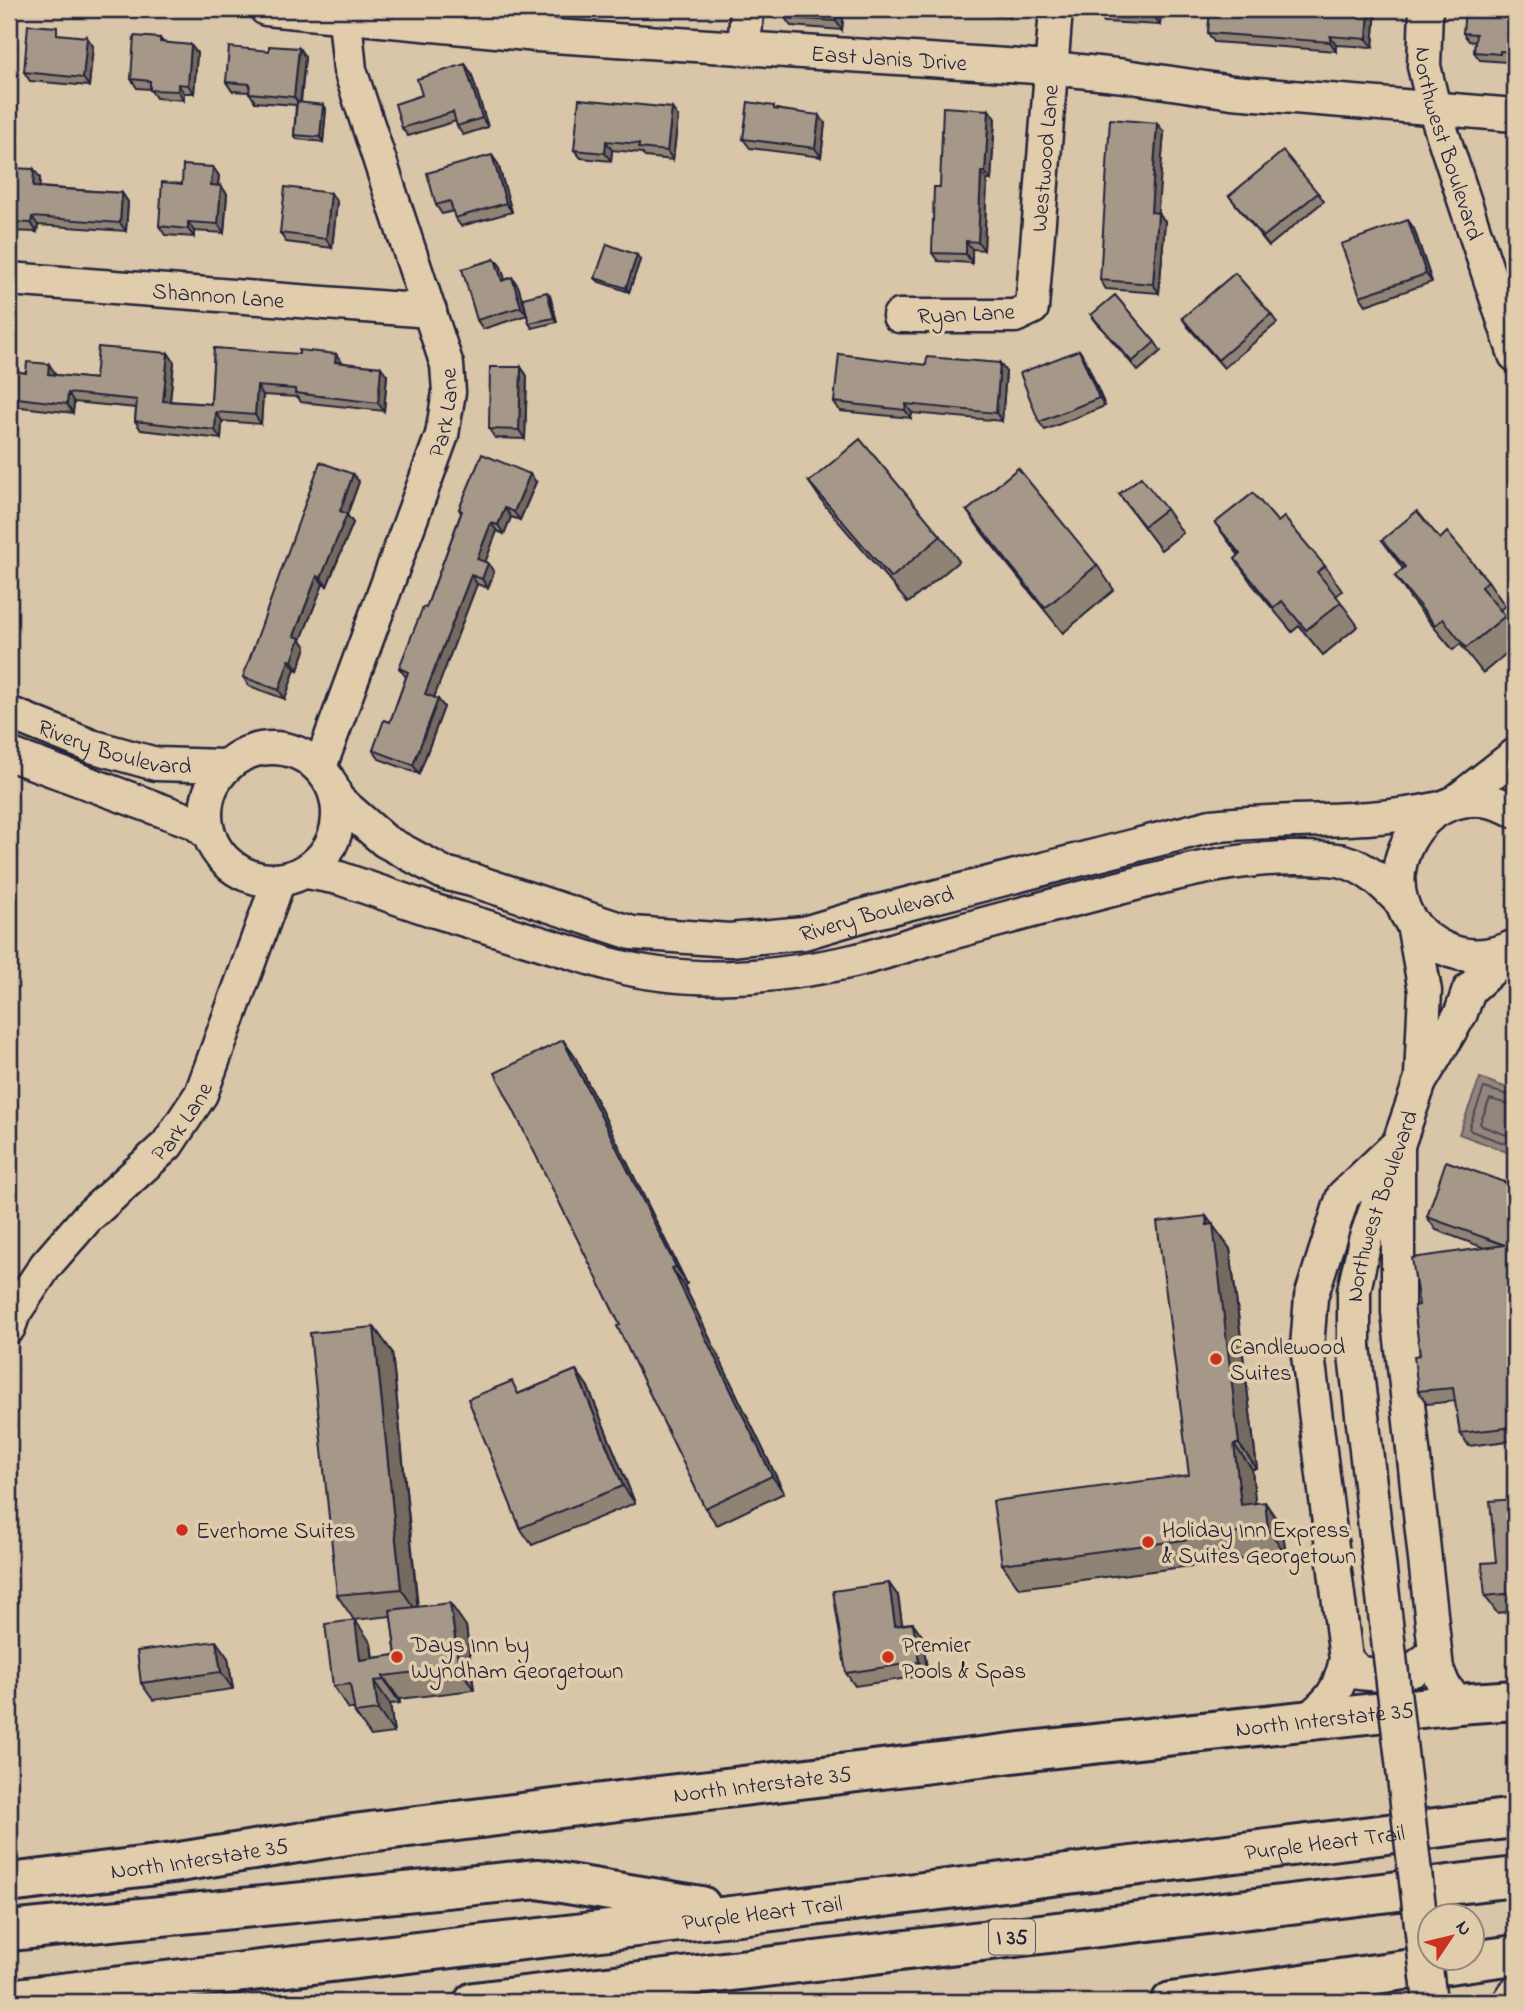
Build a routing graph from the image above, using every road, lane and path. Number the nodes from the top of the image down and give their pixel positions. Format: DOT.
graph roads {
  1 [pos="266,9"];
  2 [pos="747,9"];
  3 [pos="1056,9"];
  4 [pos="1426,9"];
  5 [pos="344,12"];
  6 [pos="744,49"];
  7 [pos="1052,68"];
  8 [pos="1434,108"];
  9 [pos="1515,115"];
  10 [pos="9,279"];
  11 [pos="1032,307"];
  12 [pos="430,311"];
  13 [pos="899,316"];
  14 [pos="1515,355"];
  15 [pos="9,713"];
  16 [pos="9,754"];
  17 [pos="1515,755"];
  18 [pos="225,766"];
  19 [pos="320,767"];
  20 [pos="337,799"];
  21 [pos="1447,805"];
  22 [pos="1515,810"];
  23 [pos="210,836"];
  24 [pos="1133,844"];
  25 [pos="293,876"];
  26 [pos="1144,881"];
  27 [pos="889,908"];
  28 [pos="1408,914"];
  29 [pos="632,933"];
  30 [pos="901,946"];
  31 [pos="1515,947"];
  32 [pos="633,970"];
  33 [pos="1420,1082"];
  34 [pos="1398,1144"];
  35 [pos="11,1317"];
  36 [pos="1435,1653"];
  37 [pos="1346,1659"];
  38 [pos="1515,1700"];
  39 [pos="1458,1704"];
  40 [pos="1306,1721"];
  41 [pos="1515,1818"];
  42 [pos="1515,1877"];
  43 [pos="9,1883"];
  44 [pos="748,1913"];
  45 [pos="9,1931"];
  46 [pos="1515,1955"];
  47 [pos="1515,1993"];
  48 [pos="1312,1994"];
  49 [pos="9,1999"];
  50 [pos="474,2002"];
  51 [pos="1171,2002"];
  52 [pos="1430,2002"];
  53 [pos="1509,2002"];
  1 -- 5 [label="street, East Janis Drive"];
  2 -- 6 [label="street"];
  3 -- 7 [label="street, Westwood Lane"];
  4 -- 8 [label="street, Northwest Boulevard"];
  5 -- 6 [label="street, East Janis Drive"];
  5 -- 12 [label="street, Park Lane"];
  6 -- 7 [label="street, East Janis Drive"];
  7 -- 8 [label="street, East Janis Drive"];
  7 -- 11 [label="street, Westwood Lane"];
  8 -- 9 [label="street, East Janis Drive"];
  8 -- 14 [label="street, Northwest Boulevard"];
  10 -- 12 [label="street, Shannon Lane"];
  11 -- 13 [label="street, Ryan Lane"];
  12 -- 19 [label="street, Park Lane"];
  15 -- 18 [label="street, Rivery Boulevard"];
  16 -- 23 [label="street, Rivery Boulevard"];
  17 -- 21 [label="street"];
  18 -- 19 [label="street"];
  18 -- 23 [label="street"];
  19 -- 20 [label="street"];
  20 -- 25 [label="street"];
  20 -- 29 [label="street, Rivery Boulevard"];
  21 -- 22 [label="street, Rivery Boulevard"];
  21 -- 24 [label="street, Rivery Boulevard"];
  21 -- 28 [label="street, Northwest Boulevard"];
  23 -- 25 [label="street"];
  24 -- 26 [label="street"];
  24 -- 27 [label="street, Rivery Boulevard"];
  25 -- 32 [label="street, Rivery Boulevard"];
  25 -- 35 [label="street, Park Lane"];
  26 -- 28 [label="street, Rivery Boulevard"];
  26 -- 30 [label="street, Rivery Boulevard"];
  27 -- 29 [label="street, Rivery Boulevard"];
  27 -- 30 [label="street"];
  28 -- 31 [label="street, Rivery Boulevard"];
  28 -- 33 [label="street, Northwest Boulevard"];
  29 -- 32 [label="street"];
  30 -- 32 [label="street, Rivery Boulevard"];
  31 -- 33 [label="street, Northwest Boulevard"];
  33 -- 34 [label="street, Northwest Boulevard"];
  34 -- 36 [label="street"];
  34 -- 37 [label="street"];
  34 -- 52 [label="street, Northwest Boulevard, bridge"];
  36 -- 37 [label="street"];
  36 -- 39 [label="street"];
  37 -- 40 [label="street"];
  38 -- 39 [label="main road, North Interstate 35"];
  39 -- 40 [label="main road, North Interstate 35"];
  40 -- 43 [label="main road, North Interstate 35"];
  41 -- 44 [label="main road, Purple Heart Trail"];
  42 -- 50 [label="main road, I 35"];
  44 -- 45 [label="main road"];
  44 -- 49 [label="main road, Purple Heart Trail"];
  46 -- 48 [label="main road"];
  47 -- 53 [label="street"];
  48 -- 51 [label="main road"];
}
